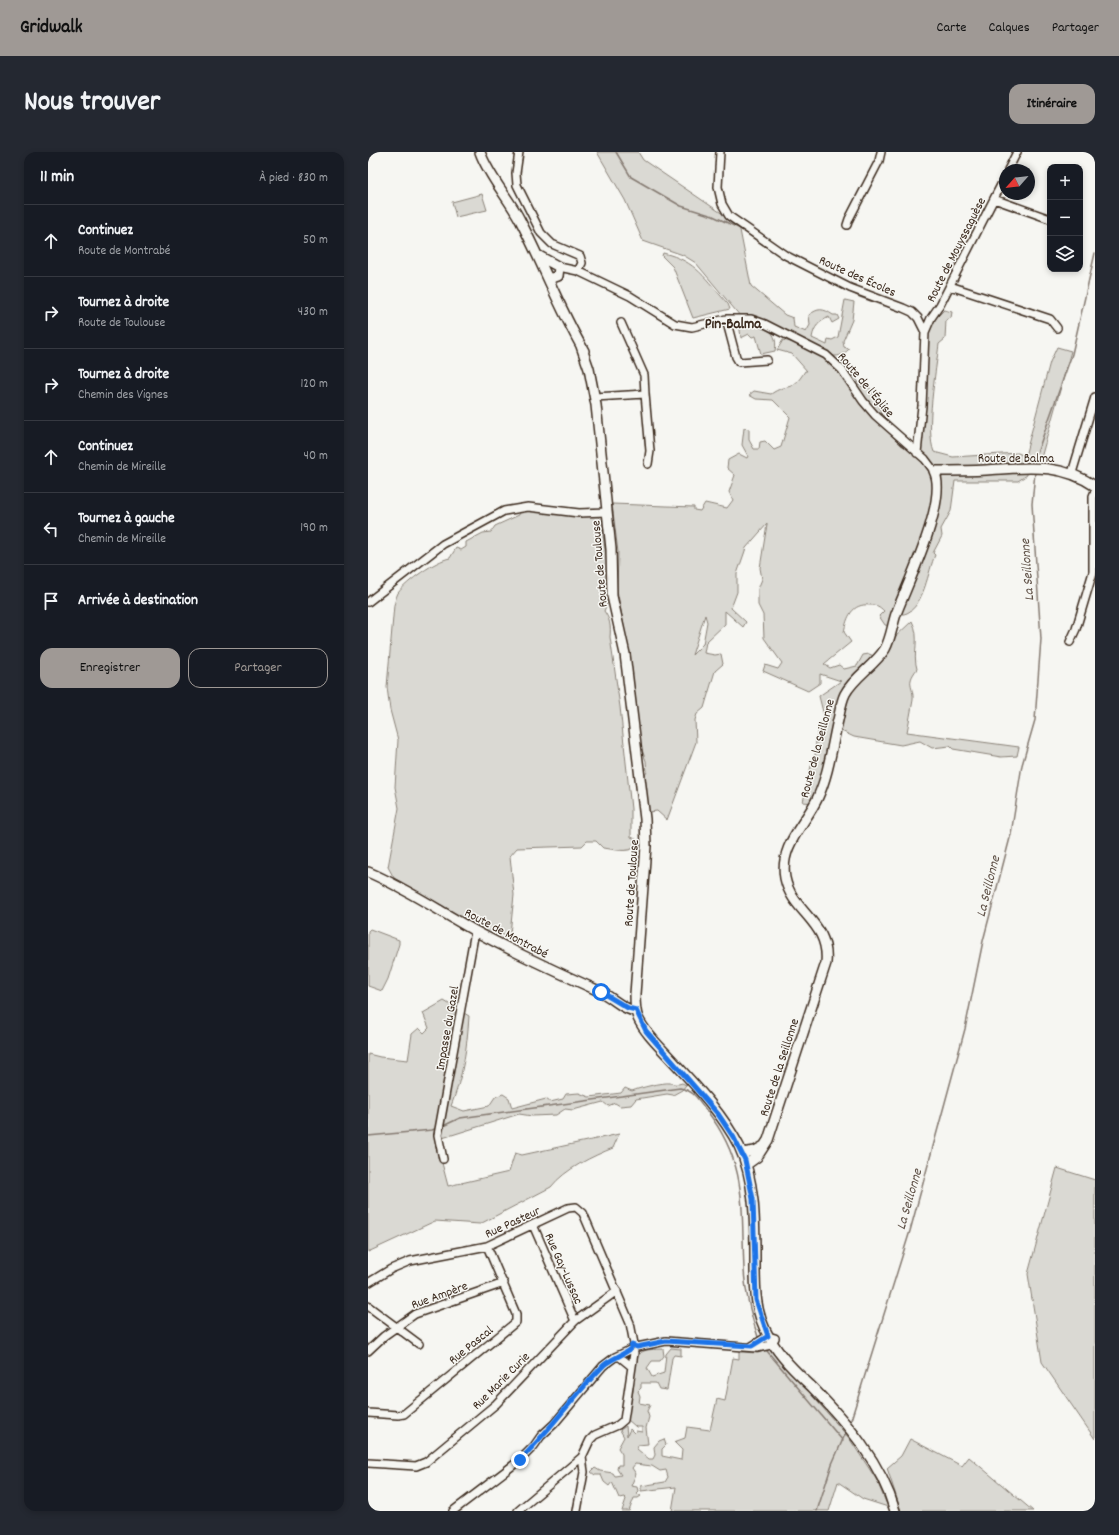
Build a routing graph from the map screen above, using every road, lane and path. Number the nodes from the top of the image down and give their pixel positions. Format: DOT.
graph roads {
  1 [pos="480,152"];
  2 [pos="519,152"];
  3 [pos="720,152"];
  4 [pos="881,152"];
  5 [pos="1017,152"];
  6 [pos="1011,164"];
  7 [pos="999,189"];
  8 [pos="994,199"];
  9 [pos="1047,217"];
  10 [pos="847,225"];
  11 [pos="547,265"];
  12 [pos="576,270"];
  13 [pos="556,274"];
  14 [pos="950,286"];
  15 [pos="918,318"];
  16 [pos="931,318"];
  17 [pos="726,319"];
  18 [pos="620,323"];
  19 [pos="1057,328"];
  20 [pos="925,332"];
  21 [pos="767,360"];
  22 [pos="645,394"];
  23 [pos="597,397"];
  24 [pos="1095,397"];
  25 [pos="917,453"];
  26 [pos="648,464"];
  27 [pos="934,471"];
  28 [pos="1072,473"];
  29 [pos="1095,486"];
  30 [pos="1095,491"];
  31 [pos="607,512"];
  32 [pos="368,602"];
  33 [pos="1070,642"];
  34 [pos="368,872"];
  35 [pos="475,931"];
  36 [pos="636,1010"];
  37 [pos="764,1146"];
  38 [pos="742,1153"];
  39 [pos="443,1158"];
  40 [pos="746,1165"];
  41 [pos="532,1225"];
  42 [pos="487,1246"];
  43 [pos="368,1283"];
  44 [pos="504,1283"];
  45 [pos="617,1291"];
  46 [pos="368,1306"];
  47 [pos="575,1321"];
  48 [pos="395,1327"];
  49 [pos="772,1340"];
  50 [pos="419,1344"];
  51 [pos="634,1348"];
  52 [pos="368,1351"];
  53 [pos="615,1357"];
  54 [pos="631,1366"];
  55 [pos="368,1413"];
  56 [pos="582,1457"];
  57 [pos="368,1464"];
  58 [pos="453,1511"];
  59 [pos="518,1511"];
  60 [pos="577,1511"];
  61 [pos="895,1511"];
  1 -- 11 [label="street"];
  2 -- 12 [label="street"];
  3 -- 15 [label="street, Route des Écoles"];
  4 -- 10 [label="street"];
  5 -- 6 [label="street"];
  7 -- 8 [label="street, Route de Mouyssaguèse"];
  8 -- 9 [label="street"];
  8 -- 14 [label="street, Route de Mouyssaguèse"];
  11 -- 13 [label="street"];
  11 -- 13 [label="street, Route de Toulouse"];
  12 -- 13 [label="street"];
  12 -- 17 [label="street, Route de l'Église"];
  13 -- 23 [label="street, Route de Toulouse"];
  14 -- 16 [label="street, Route de Mouyssaguèse"];
  14 -- 19 [label="street"];
  15 -- 16 [label="street"];
  15 -- 20 [label="street"];
  16 -- 20 [label="street, Route de Mouyssaguèse"];
  17 -- 21 [label="street"];
  17 -- 25 [label="street, Route de l'Église"];
  18 -- 22 [label="street"];
  20 -- 25 [label="street"];
  22 -- 23 [label="street"];
  22 -- 26 [label="street"];
  23 -- 31 [label="street, Route de Toulouse"];
  24 -- 28 [label="street"];
  25 -- 27 [label="street, Route de l'Église"];
  27 -- 28 [label="street, Route de Balma"];
  27 -- 37 [label="street, Route de la Seillonne"];
  28 -- 29 [label="street, Route de Balma"];
  30 -- 33 [label="street"];
  31 -- 32 [label="street"];
  31 -- 36 [label="street, Route de Toulouse"];
  34 -- 35 [label="street, Route de Montrabé"];
  35 -- 36 [label="street, Route de Montrabé"];
  35 -- 39 [label="street, Impasse du Gazel"];
  36 -- 38 [label="street, Route de Toulouse"];
  37 -- 38 [label="street"];
  37 -- 40 [label="street, Route de la Seillonne"];
  38 -- 40 [label="street, Route de Toulouse"];
  40 -- 49 [label="street, Route de Toulouse"];
  41 -- 42 [label="street, Rue Pasteur"];
  41 -- 45 [label="street, Rue Pasteur"];
  41 -- 47 [label="street, Rue Gay-Lussac"];
  42 -- 43 [label="street, Rue Pasteur"];
  42 -- 44 [label="street, Rue Pascal"];
  44 -- 48 [label="street, Rue Ampère"];
  44 -- 55 [label="street, Rue Pascal"];
  45 -- 47 [label="street, Rue Marie Curie"];
  45 -- 51 [label="street"];
  46 -- 48 [label="street"];
  47 -- 57 [label="street, Rue Marie Curie"];
  48 -- 50 [label="street"];
  48 -- 52 [label="street, Rue Ampère"];
  49 -- 51 [label="street"];
  49 -- 61 [label="street, Route de Toulouse"];
  51 -- 53 [label="street"];
  51 -- 54 [label="street"];
  53 -- 54 [label="street"];
  53 -- 58 [label="street"];
  54 -- 56 [label="street"];
  56 -- 59 [label="street"];
  56 -- 60 [label="street"];
}
